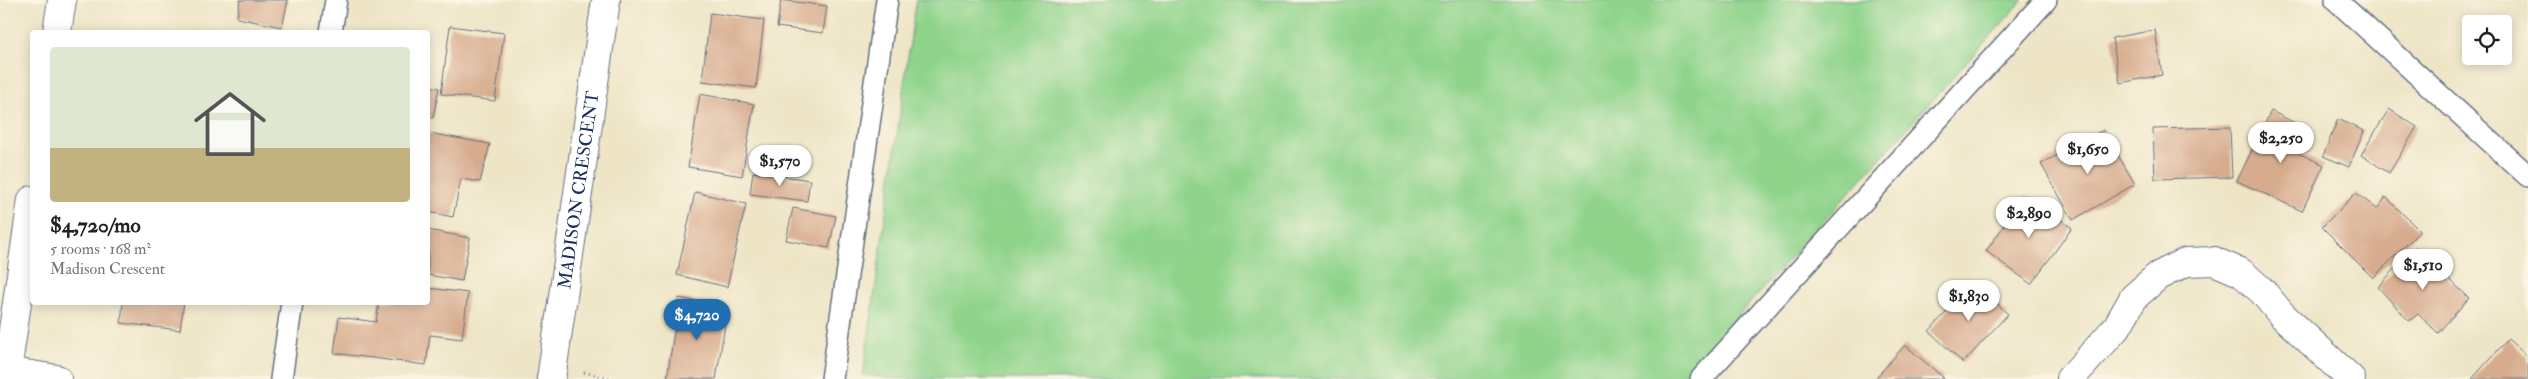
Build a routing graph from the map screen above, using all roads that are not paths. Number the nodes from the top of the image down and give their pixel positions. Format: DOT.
graph roads {
  1 [pos="62,0"];
  2 [pos="336,0"];
  3 [pos="606,0"];
  4 [pos="887,0"];
  5 [pos="2046,0"];
  6 [pos="2336,0"];
  7 [pos="57,30"];
  8 [pos="331,30"];
  9 [pos="2528,176"];
  10 [pos="30,212"];
  11 [pos="292,305"];
  12 [pos="4,371"];
  13 [pos="57,379"];
  14 [pos="281,379"];
  15 [pos="551,379"];
  16 [pos="832,379"];
  17 [pos="1701,379"];
  18 [pos="2070,379"];
  19 [pos="2351,379"];
  1 -- 7 [label="street"];
  2 -- 8 [label="lane"];
  3 -- 15 [label="street, MADISON CRESCENT"];
  4 -- 16 [label="lane"];
  5 -- 17 [label="lane"];
  6 -- 9 [label="lane"];
  10 -- 12 [label="street"];
  11 -- 14 [label="lane"];
  12 -- 13 [label="street"];
  18 -- 19 [label="street"];
}
